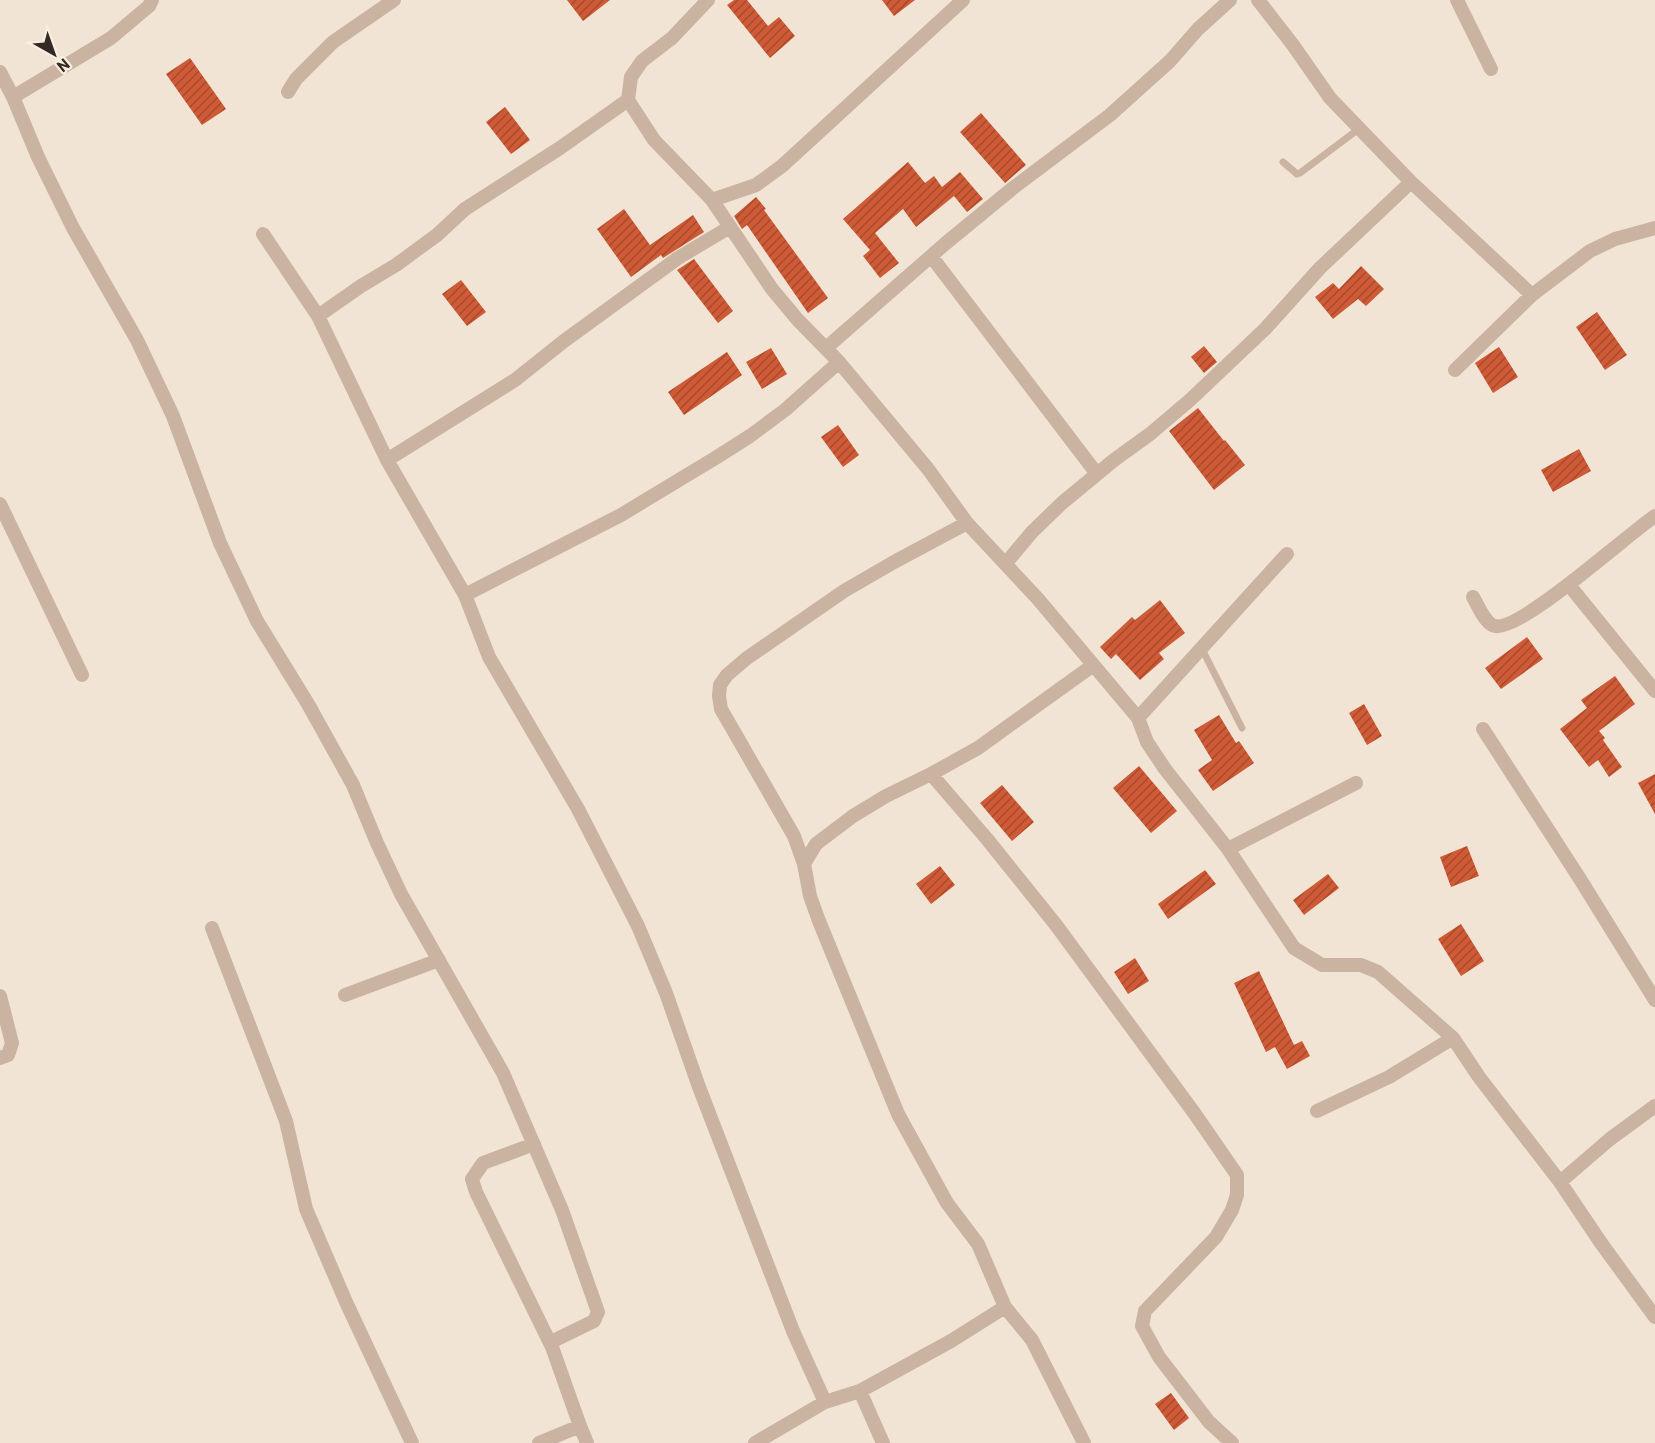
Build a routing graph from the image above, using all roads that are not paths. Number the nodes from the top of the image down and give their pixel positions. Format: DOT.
graph roads {
  1 [pos="152,0"];
  2 [pos="394,0"];
  3 [pos="708,0"];
  4 [pos="963,0"];
  5 [pos="1230,0"];
  6 [pos="1258,0"];
  7 [pos="1457,0"];
  8 [pos="1491,69"];
  9 [pos="0,72"];
  10 [pos="288,92"];
  11 [pos="13,97"];
  12 [pos="627,100"];
  13 [pos="1360,128"];
  14 [pos="1283,162"];
  15 [pos="1411,182"];
  16 [pos="712,200"];
  17 [pos="730,227"];
  18 [pos="1655,228"];
  19 [pos="263,234"];
  20 [pos="932,256"];
  21 [pos="1532,295"];
  22 [pos="318,316"];
  23 [pos="826,348"];
  24 [pos="839,362"];
  25 [pos="1455,370"];
  26 [pos="387,460"];
  27 [pos="1097,474"];
  28 [pos="0,504"];
  29 [pos="1655,516"];
  30 [pos="967,523"];
  31 [pos="1287,554"];
  32 [pos="1006,563"];
  33 [pos="1569,585"];
  34 [pos="465,595"];
  35 [pos="1473,597"];
  36 [pos="1202,648"];
  37 [pos="1092,666"];
  38 [pos="82,675"];
  39 [pos="1655,691"];
  40 [pos="1138,718"];
  41 [pos="1242,728"];
  42 [pos="1483,729"];
  43 [pos="931,774"];
  44 [pos="1356,783"];
  45 [pos="1228,849"];
  46 [pos="804,864"];
  47 [pos="212,928"];
  48 [pos="439,960"];
  49 [pos="345,995"];
  50 [pos="0,996"];
  51 [pos="1655,1000"];
  52 [pos="1453,1038"];
  53 [pos="0,1058"];
  54 [pos="1655,1106"];
  55 [pos="1317,1112"];
  56 [pos="534,1144"];
  57 [pos="1560,1182"];
  58 [pos="1005,1307"];
  59 [pos="1655,1317"];
  60 [pos="552,1347"];
  61 [pos="860,1391"];
  62 [pos="825,1402"];
  63 [pos="580,1426"];
  64 [pos="412,1443"];
  65 [pos="538,1443"];
  66 [pos="587,1443"];
  67 [pos="755,1443"];
  68 [pos="883,1443"];
  69 [pos="1084,1443"];
  70 [pos="1232,1443"];
  1 -- 11 [label="street"];
  2 -- 10 [label="street"];
  3 -- 12 [label="street"];
  4 -- 16 [label="street"];
  5 -- 20 [label="street"];
  6 -- 13 [label="street"];
  7 -- 8 [label="street"];
  9 -- 11 [label="street"];
  11 -- 48 [label="street"];
  12 -- 16 [label="street"];
  12 -- 22 [label="street"];
  13 -- 14 [label="lane"];
  13 -- 15 [label="street"];
  15 -- 21 [label="street"];
  15 -- 27 [label="street"];
  16 -- 17 [label="street"];
  17 -- 23 [label="street"];
  17 -- 26 [label="street"];
  18 -- 21 [label="street"];
  19 -- 22 [label="street"];
  20 -- 23 [label="street"];
  20 -- 27 [label="street"];
  21 -- 25 [label="street"];
  22 -- 26 [label="street"];
  23 -- 24 [label="street"];
  24 -- 30 [label="street"];
  24 -- 34 [label="street"];
  26 -- 34 [label="street"];
  27 -- 32 [label="street"];
  28 -- 38 [label="street"];
  29 -- 33 [label="street"];
  30 -- 32 [label="street"];
  30 -- 46 [label="street"];
  31 -- 36 [label="street"];
  32 -- 37 [label="street"];
  33 -- 35 [label="street"];
  33 -- 39 [label="street"];
  34 -- 62 [label="street"];
  36 -- 40 [label="street"];
  36 -- 41 [label="lane"];
  37 -- 40 [label="street"];
  37 -- 43 [label="street"];
  40 -- 45 [label="street"];
  42 -- 51 [label="street"];
  43 -- 46 [label="street"];
  43 -- 70 [label="street"];
  44 -- 45 [label="street"];
  45 -- 52 [label="street"];
  46 -- 58 [label="street"];
  47 -- 64 [label="street"];
  48 -- 49 [label="street"];
  48 -- 56 [label="street"];
  50 -- 53 [label="street"];
  52 -- 55 [label="street"];
  52 -- 57 [label="street"];
  54 -- 57 [label="street"];
  56 -- 60 [label="street"];
  56 -- 60 [label="street"];
  57 -- 59 [label="street"];
  58 -- 61 [label="street"];
  58 -- 69 [label="street"];
  60 -- 63 [label="street"];
  61 -- 62 [label="street"];
  61 -- 68 [label="street"];
  62 -- 67 [label="street"];
  63 -- 65 [label="street"];
  63 -- 66 [label="street"];
}
